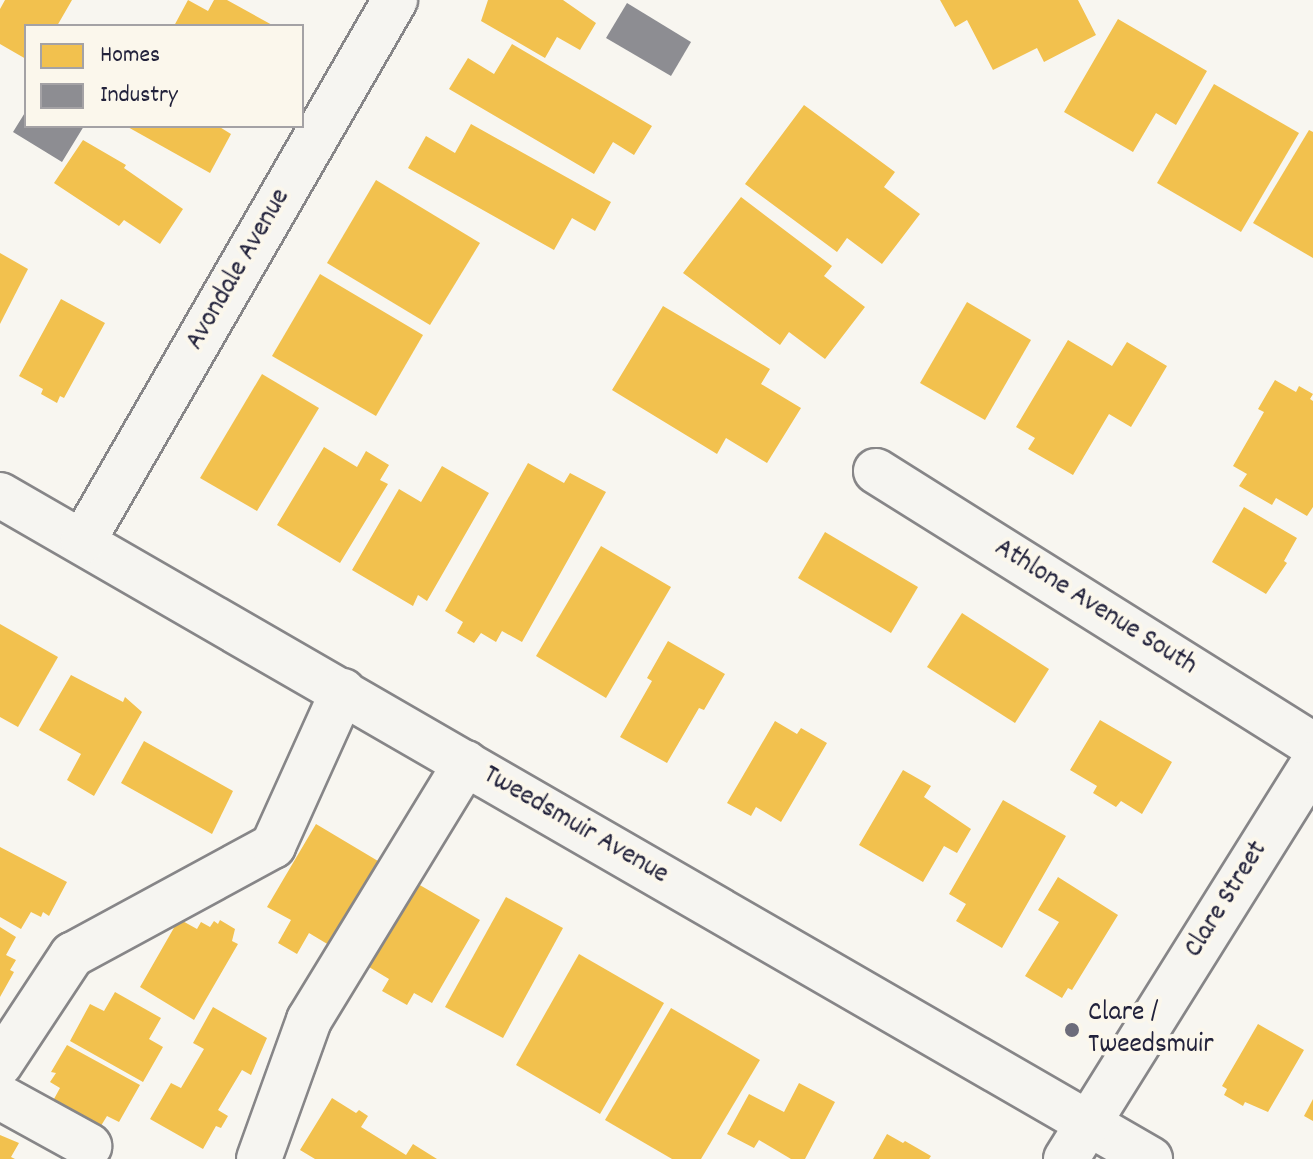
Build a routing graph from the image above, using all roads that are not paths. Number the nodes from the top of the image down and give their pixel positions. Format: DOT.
graph roads {
  1 [pos="395,0"];
  2 [pos="876,471"];
  3 [pos="4,507"];
  4 [pos="83,541"];
  5 [pos="343,691"];
  6 [pos="1313,745"];
  7 [pos="466,763"];
  8 [pos="1313,764"];
  9 [pos="0,1064"];
  10 [pos="0,1097"];
  11 [pos="1088,1122"];
  12 [pos="89,1146"];
  13 [pos="259,1159"];
  14 [pos="1066,1159"];
  15 [pos="1150,1159"];
  1 -- 4 [label="street, Avondale Avenue"];
  2 -- 6 [label="street, Athlone Avenue South"];
  3 -- 4 [label="street, Tweedsmuir Avenue"];
  4 -- 5 [label="street, Tweedsmuir Avenue"];
  5 -- 7 [label="street, Tweedsmuir Avenue"];
  5 -- 9 [label="street"];
  7 -- 11 [label="street, Tweedsmuir Avenue"];
  7 -- 13 [label="street"];
  8 -- 11 [label="street, Clare Street"];
  10 -- 12 [label="street"];
  11 -- 14 [label="street, Clare Street"];
  11 -- 15 [label="street, Tweedsmuir Avenue"];
}
